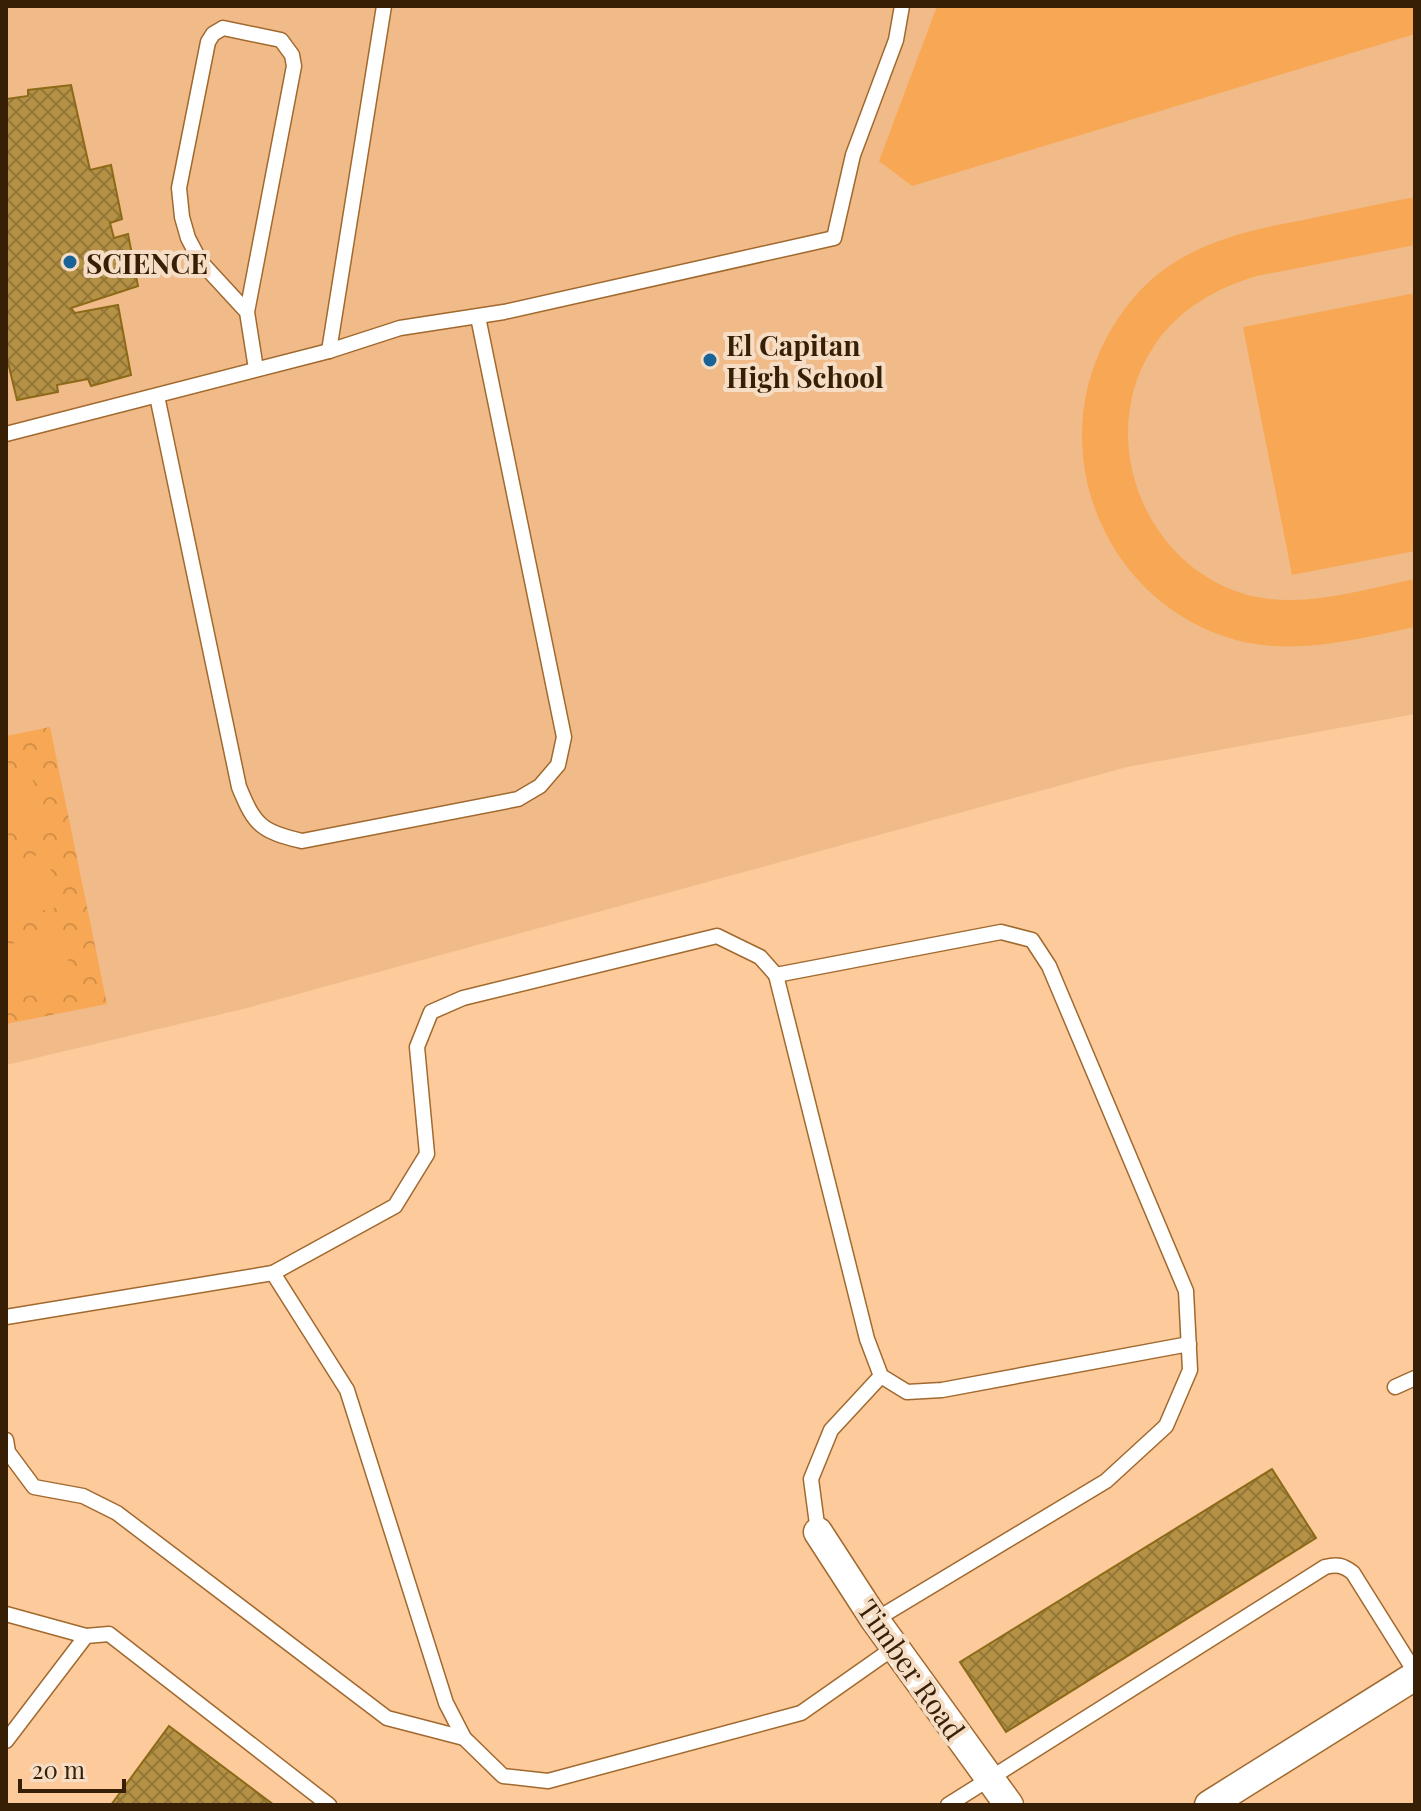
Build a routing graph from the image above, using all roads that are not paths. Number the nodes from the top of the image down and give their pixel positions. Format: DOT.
graph roads {
  1 [pos="384,6"];
  2 [pos="902,6"];
  3 [pos="247,312"];
  4 [pos="478,317"];
  5 [pos="329,351"];
  6 [pos="256,369"];
  7 [pos="157,396"];
  8 [pos="6,434"];
  9 [pos="776,975"];
  10 [pos="273,1273"];
  11 [pos="6,1317"];
  12 [pos="1189,1344"];
  13 [pos="881,1376"];
  14 [pos="1415,1378"];
  15 [pos="1395,1387"];
  16 [pos="6,1440"];
  17 [pos="818,1532"];
  18 [pos="6,1614"];
  19 [pos="875,1620"];
  20 [pos="86,1636"];
  21 [pos="895,1647"];
  22 [pos="1415,1674"];
  23 [pos="464,1738"];
  24 [pos="6,1741"];
  25 [pos="990,1779"];
  26 [pos="329,1805"];
  27 [pos="948,1805"];
  28 [pos="1009,1805"];
  29 [pos="1209,1805"];
  1 -- 5 [label="lane"];
  2 -- 4 [label="lane"];
  3 -- 3 [label="lane"];
  3 -- 6 [label="lane"];
  4 -- 5 [label="lane"];
  4 -- 7 [label="lane"];
  5 -- 6 [label="lane"];
  6 -- 7 [label="lane"];
  7 -- 8 [label="lane"];
  9 -- 10 [label="lane"];
  9 -- 12 [label="lane"];
  9 -- 13 [label="lane"];
  10 -- 11 [label="lane"];
  10 -- 23 [label="lane"];
  12 -- 13 [label="lane"];
  12 -- 19 [label="lane"];
  13 -- 17 [label="lane"];
  14 -- 15 [label="lane"];
  16 -- 23 [label="lane"];
  17 -- 19 [label="street, Timber Road"];
  18 -- 20 [label="lane"];
  19 -- 21 [label="street, Timber Road"];
  20 -- 24 [label="lane"];
  20 -- 26 [label="lane"];
  21 -- 23 [label="lane"];
  21 -- 25 [label="street, Timber Road"];
  22 -- 25 [label="lane"];
  22 -- 29 [label="street"];
  25 -- 27 [label="lane"];
  25 -- 28 [label="street, Timber Road"];
}
